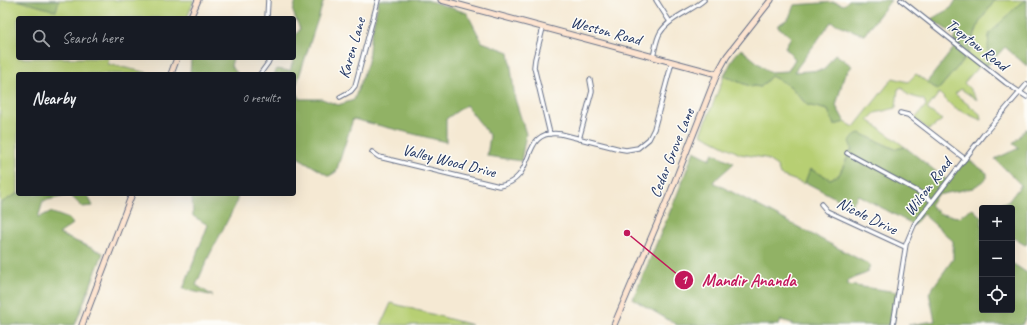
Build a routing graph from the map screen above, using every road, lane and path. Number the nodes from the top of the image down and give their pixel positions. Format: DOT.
graph roads {
  1 [pos="198,0"];
  2 [pos="268,0"];
  3 [pos="378,0"];
  4 [pos="441,0"];
  5 [pos="656,0"];
  6 [pos="704,0"];
  7 [pos="769,0"];
  8 [pos="901,0"];
  9 [pos="191,16"];
  10 [pos="267,16"];
  11 [pos="670,22"];
  12 [pos="543,28"];
  13 [pos="653,57"];
  14 [pos="176,60"];
  15 [pos="269,60"];
  16 [pos="672,62"];
  17 [pos="724,62"];
  18 [pos="702,70"];
  19 [pos="172,72"];
  20 [pos="261,72"];
  21 [pos="717,74"];
  22 [pos="590,80"];
  23 [pos="1027,84"];
  24 [pos="1019,92"];
  25 [pos="340,97"];
  26 [pos="1027,97"];
  27 [pos="900,113"];
  28 [pos="550,134"];
  29 [pos="579,139"];
  30 [pos="372,152"];
  31 [pos="847,153"];
  32 [pos="965,158"];
  33 [pos="131,196"];
  34 [pos="932,201"];
  35 [pos="821,204"];
  36 [pos="905,247"];
  37 [pos="82,325"];
  38 [pos="614,325"];
  39 [pos="893,325"];
  1 -- 9 [label="street"];
  2 -- 10 [label="street"];
  3 -- 25 [label="street, Karen Lane"];
  4 -- 12 [label="street, Weston Road"];
  5 -- 11 [label="street"];
  6 -- 11 [label="street"];
  7 -- 17 [label="street, Cedar Grove Lane"];
  8 -- 24 [label="street, Treptow Road"];
  11 -- 13 [label="street"];
  12 -- 13 [label="street, Weston Road"];
  12 -- 28 [label="street"];
  13 -- 16 [label="street, Weston Road"];
  14 -- 19 [label="street"];
  15 -- 20 [label="street"];
  16 -- 18 [label="street, Weston Road"];
  16 -- 29 [label="street"];
  17 -- 18 [label="street"];
  17 -- 21 [label="street, Cedar Grove Lane"];
  18 -- 21 [label="street, Weston Road"];
  21 -- 38 [label="street, Cedar Grove Lane"];
  22 -- 29 [label="street"];
  23 -- 24 [label="street, Wilson Road"];
  24 -- 26 [label="street, Treptow Road"];
  24 -- 32 [label="street, Wilson Road"];
  27 -- 32 [label="street"];
  28 -- 29 [label="street"];
  28 -- 30 [label="street, Valley Wood Drive"];
  31 -- 34 [label="street"];
  32 -- 34 [label="street, Wilson Road"];
  33 -- 37 [label="street"];
  34 -- 36 [label="street, Wilson Road"];
  35 -- 36 [label="street, Nicole Drive"];
  36 -- 39 [label="street, Wilson Road"];
}
